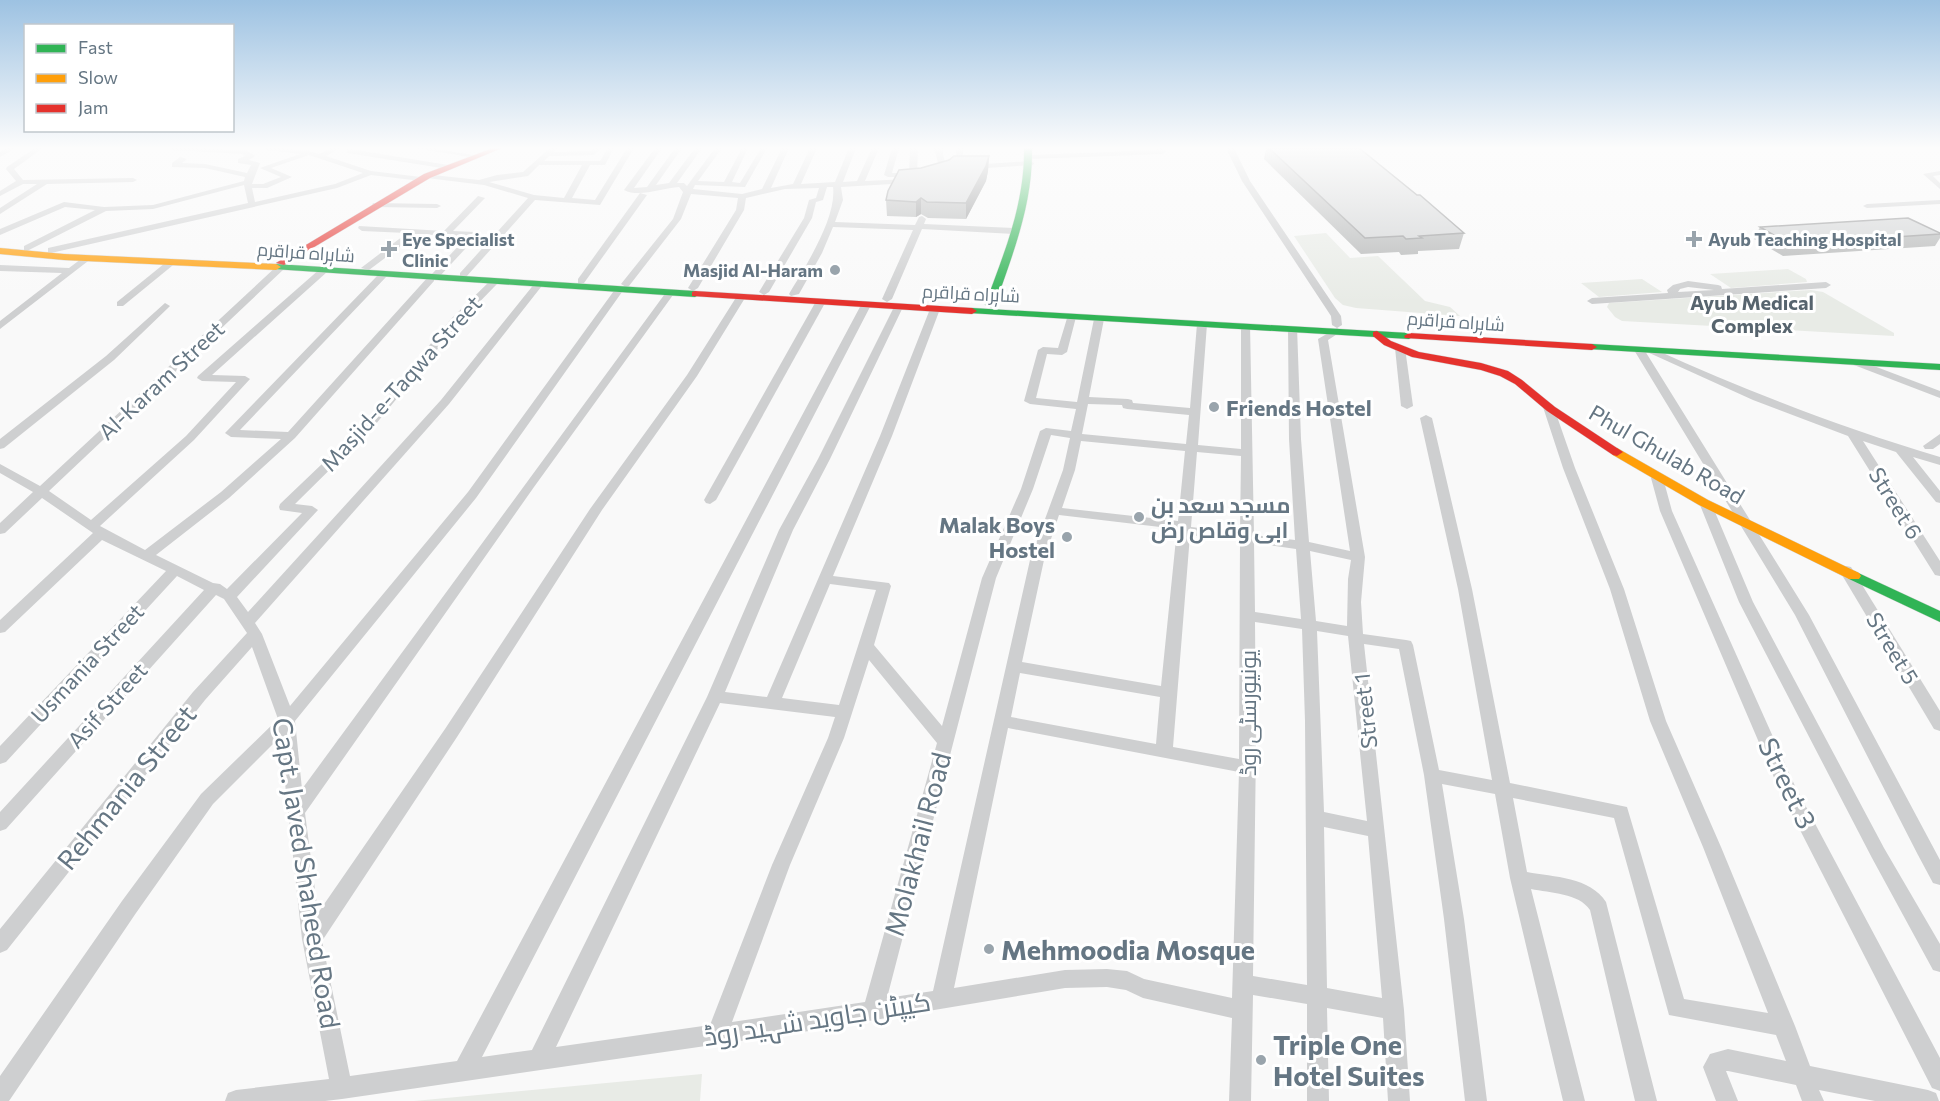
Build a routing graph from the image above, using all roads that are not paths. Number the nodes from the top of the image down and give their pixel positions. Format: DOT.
graph roads {
  1 [pos="19,199"];
  2 [pos="181,199"];
  3 [pos="250,199"];
  4 [pos="278,199"];
  5 [pos="386,199"];
  6 [pos="480,199"];
  7 [pos="531,199"];
  8 [pos="560,199"];
  9 [pos="599,199"];
  10 [pos="641,199"];
  11 [pos="684,199"];
  12 [pos="742,199"];
  13 [pos="819,199"];
  14 [pos="839,199"];
  15 [pos="1021,199"];
  16 [pos="1258,199"];
  17 [pos="567,200"];
  18 [pos="1940,202"];
  19 [pos="253,205"];
  20 [pos="376,205"];
  21 [pos="437,206"];
  22 [pos="1867,206"];
  23 [pos="104,209"];
  24 [pos="0,212"];
  25 [pos="830,224"];
  26 [pos="920,224"];
  27 [pos="362,228"];
  28 [pos="416,231"];
  29 [pos="1014,231"];
  30 [pos="0,232"];
  31 [pos="446,233"];
  32 [pos="0,246"];
  33 [pos="51,250"];
  34 [pos="0,251"];
  35 [pos="26,251"];
  36 [pos="0,256"];
  37 [pos="88,258"];
  38 [pos="173,261"];
  39 [pos="281,265"];
  40 [pos="0,268"];
  41 [pos="366,268"];
  42 [pos="324,270"];
  43 [pos="72,271"];
  44 [pos="463,275"];
  45 [pos="382,276"];
  46 [pos="434,276"];
  47 [pos="580,281"];
  48 [pos="494,282"];
  49 [pos="538,285"];
  50 [pos="1826,285"];
  51 [pos="622,287"];
  52 [pos="693,288"];
  53 [pos="764,292"];
  54 [pos="670,293"];
  55 [pos="794,294"];
  56 [pos="740,298"];
  57 [pos="1592,301"];
  58 [pos="820,303"];
  59 [pos="892,303"];
  60 [pos="120,304"];
  61 [pos="165,306"];
  62 [pos="866,306"];
  63 [pos="934,309"];
  64 [pos="989,309"];
  65 [pos="1071,317"];
  66 [pos="1099,319"];
  67 [pos="1202,324"];
  68 [pos="0,326"];
  69 [pos="1246,326"];
  70 [pos="1337,328"];
  71 [pos="1293,329"];
  72 [pos="1377,334"];
  73 [pos="1400,348"];
  74 [pos="1645,350"];
  75 [pos="1940,361"];
  76 [pos="1858,363"];
  77 [pos="1940,367"];
  78 [pos="1940,395"];
  79 [pos="1083,403"];
  80 [pos="1407,406"];
  81 [pos="1549,407"];
  82 [pos="1196,412"];
  83 [pos="1426,418"];
  84 [pos="1853,434"];
  85 [pos="291,436"];
  86 [pos="1076,436"];
  87 [pos="1940,438"];
  88 [pos="0,445"];
  89 [pos="1929,446"];
  90 [pos="1193,448"];
  91 [pos="1901,450"];
  92 [pos="1247,453"];
  93 [pos="1940,461"];
  94 [pos="0,468"];
  95 [pos="1657,478"];
  96 [pos="41,492"];
  97 [pos="1940,499"];
  98 [pos="710,500"];
  99 [pos="1706,506"];
  100 [pos="1054,511"];
  101 [pos="1748,525"];
  102 [pos="1184,528"];
  103 [pos="0,530"];
  104 [pos="96,530"];
  105 [pos="1248,539"];
  106 [pos="1301,545"];
  107 [pos="145,557"];
  108 [pos="1358,557"];
  109 [pos="175,570"];
  110 [pos="1846,570"];
  111 [pos="1940,572"];
  112 [pos="824,579"];
  113 [pos="222,592"];
  114 [pos="1248,616"];
  115 [pos="1940,617"];
  116 [pos="1309,625"];
  117 [pos="251,627"];
  118 [pos="0,628"];
  119 [pos="1357,635"];
  120 [pos="866,646"];
  121 [pos="1014,666"];
  122 [pos="1168,693"];
  123 [pos="715,697"];
  124 [pos="772,703"];
  125 [pos="844,712"];
  126 [pos="287,720"];
  127 [pos="1002,721"];
  128 [pos="1940,725"];
  129 [pos="946,742"];
  130 [pos="1164,752"];
  131 [pos="0,757"];
  132 [pos="1247,767"];
  133 [pos="1432,776"];
  134 [pos="1503,790"];
  135 [pos="296,812"];
  136 [pos="1315,818"];
  137 [pos="0,824"];
  138 [pos="1377,830"];
  139 [pos="1940,877"];
  140 [pos="1520,878"];
  141 [pos="312,939"];
  142 [pos="0,944"];
  143 [pos="1940,963"];
  144 [pos="1241,983"];
  145 [pos="1316,998"];
  146 [pos="941,999"];
  147 [pos="1241,1010"];
  148 [pos="1394,1010"];
  149 [pos="873,1011"];
  150 [pos="1785,1026"];
  151 [pos="717,1034"];
  152 [pos="539,1059"];
  153 [pos="464,1070"];
  154 [pos="1804,1074"];
  155 [pos="1940,1080"];
  156 [pos="342,1088"];
  157 [pos="0,1095"];
  158 [pos="236,1101"];
  159 [pos="1240,1101"];
  160 [pos="1318,1101"];
  161 [pos="1399,1101"];
  162 [pos="1476,1101"];
  163 [pos="1574,1101"];
  164 [pos="1646,1101"];
  165 [pos="1727,1101"];
  166 [pos="1813,1101"];
  167 [pos="1928,1101"];
  1 -- 24 [label="street"];
  2 -- 23 [label="street"];
  3 -- 19 [label="street"];
  4 -- 19 [label="street"];
  5 -- 20 [label="main road"];
  6 -- 31 [label="street"];
  7 -- 44 [label="street"];
  8 -- 17 [label="street"];
  9 -- 17 [label="street"];
  10 -- 47 [label="street"];
  11 -- 51 [label="street"];
  12 -- 52 [label="street"];
  13 -- 53 [label="street"];
  14 -- 25 [label="street"];
  15 -- 29 [label="main road"];
  16 -- 70 [label="street"];
  18 -- 22 [label="street"];
  19 -- 33 [label="street"];
  20 -- 21 [label="street"];
  20 -- 39 [label="main road"];
  23 -- 30 [label="street"];
  23 -- 35 [label="street"];
  25 -- 26 [label="street"];
  25 -- 55 [label="street"];
  26 -- 29 [label="street"];
  26 -- 59 [label="street"];
  27 -- 28 [label="street"];
  28 -- 31 [label="street"];
  28 -- 41 [label="street"];
  29 -- 64 [label="main road"];
  31 -- 46 [label="street"];
  32 -- 35 [label="main road, شاہراہ قراقرم"];
  33 -- 35 [label="main road, شاہراہ قراقرم"];
  33 -- 39 [label="main road, شاہراہ قراقرم"];
  34 -- 35 [label="main road, شاہراہ قراقرم"];
  35 -- 36 [label="main road"];
  35 -- 37 [label="main road, شاہراہ قراقرم"];
  37 -- 38 [label="main road, شاہراہ قراقرم"];
  37 -- 43 [label="street"];
  38 -- 39 [label="main road, شاہراہ قراقرم"];
  38 -- 60 [label="street"];
  39 -- 41 [label="main road, شاہراہ قراقرم"];
  39 -- 42 [label="main road, شاہراہ قراقرم"];
  39 -- 96 [label="street, Al-Karam Street"];
  40 -- 43 [label="street"];
  41 -- 46 [label="main road, شاہراہ قراقرم"];
  42 -- 45 [label="main road, شاہراہ قراقرم"];
  42 -- 104 [label="street"];
  43 -- 68 [label="street"];
  44 -- 46 [label="main road, شاہراہ قراقرم"];
  44 -- 47 [label="main road, شاہراہ قراقرم"];
  45 -- 46 [label="main road, شاہراہ قراقرم"];
  45 -- 85 [label="street"];
  46 -- 48 [label="main road, شاہراہ قراقرم"];
  46 -- 85 [label="street"];
  47 -- 51 [label="main road, شاہراہ قراقرم"];
  48 -- 49 [label="main road, شاہراہ قراقرم"];
  48 -- 113 [label="street, Masjid-e-Taqwa Street"];
  49 -- 51 [label="main road, شاہراہ قراقرم"];
  49 -- 117 [label="street, Rehmania Street"];
  50 -- 57 [label="street"];
  51 -- 52 [label="main road, شاہراہ قراقرم"];
  51 -- 54 [label="main road, شاہراہ قراقرم"];
  51 -- 126 [label="street"];
  52 -- 53 [label="main road, شاہراہ قراقرم"];
  53 -- 55 [label="main road, شاہراہ قراقرم"];
  54 -- 56 [label="main road, شاہراہ قراقرم"];
  54 -- 135 [label="street"];
  55 -- 59 [label="main road, شاہراہ قراقرم"];
  56 -- 58 [label="main road, شاہراہ قراقرم"];
  56 -- 141 [label="street"];
  58 -- 62 [label="main road, شاہراہ قراقرم"];
  58 -- 98 [label="street"];
  59 -- 62 [label="main road, شاہراہ قراقرم"];
  59 -- 63 [label="main road, شاہراہ قراقرم"];
  59 -- 64 [label="main road, شاہراہ قراقرم"];
  59 -- 123 [label="street"];
  61 -- 88 [label="street"];
  62 -- 153 [label="street"];
  63 -- 64 [label="main road, شاہراہ قراقرم"];
  63 -- 112 [label="street"];
  64 -- 65 [label="main road, شاہراہ قراقرم"];
  64 -- 70 [label="main road, شاہراہ قراقرم"];
  65 -- 66 [label="main road, شاہراہ قراقرم"];
  65 -- 79 [label="street"];
  66 -- 67 [label="main road, شاہراہ قراقرم"];
  66 -- 79 [label="street"];
  67 -- 69 [label="main road, شاہراہ قراقرم"];
  67 -- 82 [label="street"];
  69 -- 71 [label="main road, شاہراہ قراقرم"];
  69 -- 92 [label="street, یونیورسٹی روڈ"];
  70 -- 71 [label="main road, شاہراہ قراقرم"];
  70 -- 72 [label="main road, شاہراہ قراقرم"];
  70 -- 75 [label="main road, شاہراہ قراقرم"];
  70 -- 108 [label="street, Street 1"];
  71 -- 106 [label="street"];
  72 -- 73 [label="main road, Phul Ghulab Road"];
  72 -- 74 [label="main road, شاہراہ قراقرم"];
  73 -- 80 [label="street"];
  73 -- 81 [label="main road, Phul Ghulab Road"];
  74 -- 76 [label="main road, شاہراہ قراقرم"];
  74 -- 84 [label="street"];
  74 -- 101 [label="street"];
  76 -- 77 [label="main road, شاہراہ قراقرم"];
  76 -- 78 [label="street"];
  79 -- 82 [label="street"];
  79 -- 86 [label="street"];
  81 -- 95 [label="main road, Phul Ghulab Road"];
  81 -- 150 [label="street"];
  82 -- 90 [label="street"];
  83 -- 134 [label="street"];
  84 -- 91 [label="street"];
  84 -- 111 [label="street, Street 6"];
  85 -- 107 [label="street"];
  86 -- 90 [label="street"];
  86 -- 100 [label="street"];
  86 -- 129 [label="street"];
  87 -- 89 [label="street"];
  90 -- 92 [label="street"];
  90 -- 102 [label="street"];
  91 -- 93 [label="street"];
  91 -- 97 [label="street"];
  92 -- 105 [label="street, یونیورسٹی روڈ"];
  94 -- 96 [label="street, Capt. Javed Shaheed Road"];
  95 -- 99 [label="main road, Phul Ghulab Road"];
  95 -- 155 [label="street, Street 3"];
  96 -- 103 [label="street, Al-Karam Street"];
  96 -- 104 [label="street, Capt. Javed Shaheed Road"];
  99 -- 101 [label="main road, Phul Ghulab Road"];
  99 -- 143 [label="street"];
  100 -- 102 [label="street"];
  100 -- 121 [label="street"];
  101 -- 110 [label="main road, Phul Ghulab Road"];
  101 -- 139 [label="street"];
  102 -- 105 [label="street"];
  102 -- 122 [label="street"];
  104 -- 107 [label="street, Capt. Javed Shaheed Road"];
  104 -- 118 [label="street"];
  105 -- 106 [label="street"];
  105 -- 114 [label="street, یونیورسٹی روڈ"];
  106 -- 108 [label="street"];
  106 -- 116 [label="street"];
  107 -- 109 [label="street, Capt. Javed Shaheed Road"];
  108 -- 119 [label="street, Street 1"];
  109 -- 113 [label="street, Capt. Javed Shaheed Road"];
  109 -- 131 [label="street, Usmania Street"];
  110 -- 115 [label="main road, Phul Ghulab Road"];
  110 -- 128 [label="street, Street 5"];
  112 -- 120 [label="street"];
  112 -- 124 [label="street"];
  113 -- 117 [label="street, Capt. Javed Shaheed Road"];
  113 -- 137 [label="street, Asif Street"];
  114 -- 116 [label="street"];
  114 -- 132 [label="street, یونیورسٹی روڈ"];
  116 -- 119 [label="street"];
  116 -- 136 [label="street"];
  117 -- 126 [label="street, Capt. Javed Shaheed Road"];
  117 -- 142 [label="street, Rehmania Street"];
  119 -- 133 [label="street"];
  119 -- 138 [label="street, Street 1"];
  120 -- 125 [label="street"];
  120 -- 129 [label="street, Molakhail Road"];
  121 -- 122 [label="street"];
  121 -- 127 [label="street"];
  122 -- 130 [label="street"];
  123 -- 124 [label="street"];
  123 -- 152 [label="street"];
  124 -- 125 [label="street"];
  125 -- 151 [label="street"];
  126 -- 135 [label="street, Capt. Javed Shaheed Road"];
  126 -- 157 [label="street"];
  127 -- 130 [label="street"];
  127 -- 146 [label="street"];
  129 -- 149 [label="street, Molakhail Road"];
  130 -- 132 [label="street"];
  132 -- 144 [label="street, یونیورسٹی روڈ"];
  133 -- 134 [label="street"];
  133 -- 162 [label="street"];
  134 -- 140 [label="street"];
  134 -- 150 [label="street"];
  135 -- 141 [label="street, Capt. Javed Shaheed Road"];
  136 -- 138 [label="street"];
  136 -- 145 [label="street"];
  138 -- 148 [label="street, Street 1"];
  140 -- 163 [label="street"];
  140 -- 164 [label="street"];
  141 -- 156 [label="street, Capt. Javed Shaheed Road"];
  144 -- 145 [label="street"];
  144 -- 147 [label="street, یونیورسٹی روڈ"];
  145 -- 148 [label="street"];
  145 -- 160 [label="street"];
  146 -- 147 [label="street, کیپٹن جاوید شہید روڈ"];
  146 -- 149 [label="street, کیپٹن جاوید شہید روڈ"];
  147 -- 159 [label="street, یونیورسٹی روڈ"];
  148 -- 161 [label="street, Street 1"];
  149 -- 151 [label="street, کیپٹن جاوید شہید روڈ"];
  150 -- 154 [label="street"];
  151 -- 152 [label="street, کیپٹن جاوید شہید روڈ"];
  152 -- 153 [label="street, کیپٹن جاوید شہید روڈ"];
  153 -- 156 [label="street, کیپٹن جاوید شہید روڈ"];
  154 -- 165 [label="street"];
  154 -- 166 [label="street"];
  154 -- 167 [label="street"];
  156 -- 158 [label="street"];
}
